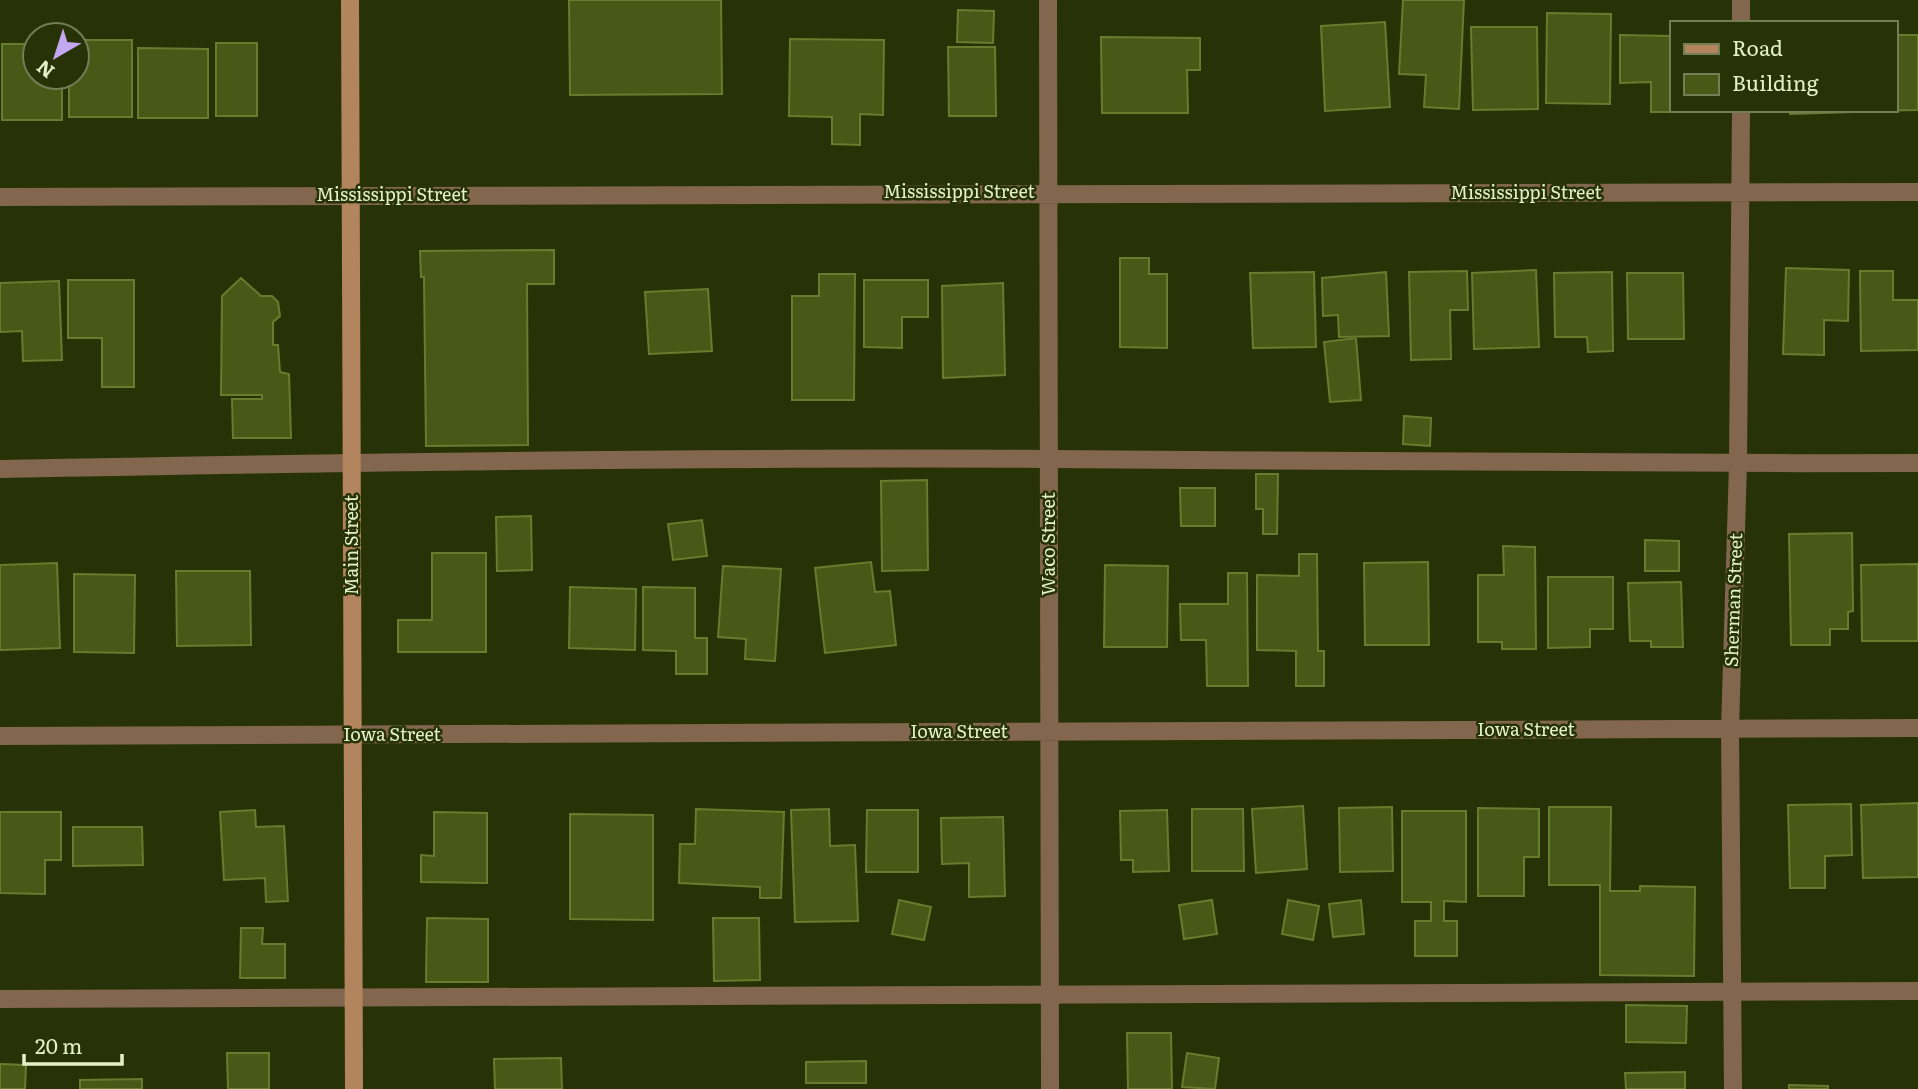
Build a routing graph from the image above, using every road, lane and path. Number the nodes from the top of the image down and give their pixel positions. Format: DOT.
graph roads {
  1 [pos="350,0"];
  2 [pos="1048,0"];
  3 [pos="1741,0"];
  4 [pos="1741,21"];
  5 [pos="1741,112"];
  6 [pos="1048,192"];
  7 [pos="1918,192"];
  8 [pos="1741,193"];
  9 [pos="351,195"];
  10 [pos="0,197"];
  11 [pos="1049,459"];
  12 [pos="352,462"];
  13 [pos="1918,463"];
  14 [pos="1738,464"];
  15 [pos="0,469"];
  16 [pos="1918,728"];
  17 [pos="1730,729"];
  18 [pos="1049,732"];
  19 [pos="353,735"];
  20 [pos="0,736"];
  21 [pos="1732,991"];
  22 [pos="1918,991"];
  23 [pos="1049,995"];
  24 [pos="354,998"];
  25 [pos="0,999"];
  26 [pos="354,1089"];
  27 [pos="1050,1089"];
  28 [pos="1734,1089"];
  1 -- 9 [label="street, Main Street"];
  2 -- 6 [label="street, Waco Street"];
  3 -- 4 [label="street"];
  5 -- 8 [label="street, Sherman Street"];
  6 -- 8 [label="street, Mississippi Street"];
  6 -- 9 [label="street, Mississippi Street"];
  6 -- 11 [label="street, Waco Street"];
  7 -- 8 [label="street, Mississippi Street"];
  8 -- 14 [label="street, Sherman Street"];
  9 -- 10 [label="street, Mississippi Street"];
  9 -- 12 [label="street, Main Street"];
  11 -- 12 [label="street"];
  11 -- 14 [label="street"];
  11 -- 18 [label="street, Waco Street"];
  12 -- 15 [label="street"];
  12 -- 19 [label="street, Main Street"];
  13 -- 14 [label="street"];
  14 -- 17 [label="street, Sherman Street"];
  16 -- 17 [label="street, Iowa Street"];
  17 -- 18 [label="street, Iowa Street"];
  17 -- 21 [label="street, Sherman Street"];
  18 -- 19 [label="street, Iowa Street"];
  18 -- 23 [label="street, Waco Street"];
  19 -- 20 [label="street, Iowa Street"];
  19 -- 24 [label="street, Main Street"];
  21 -- 22 [label="street"];
  21 -- 23 [label="street"];
  21 -- 28 [label="street, Sherman Street"];
  23 -- 24 [label="street"];
  23 -- 27 [label="street, Waco Street"];
  24 -- 25 [label="street"];
  24 -- 26 [label="street, Main Street"];
}
